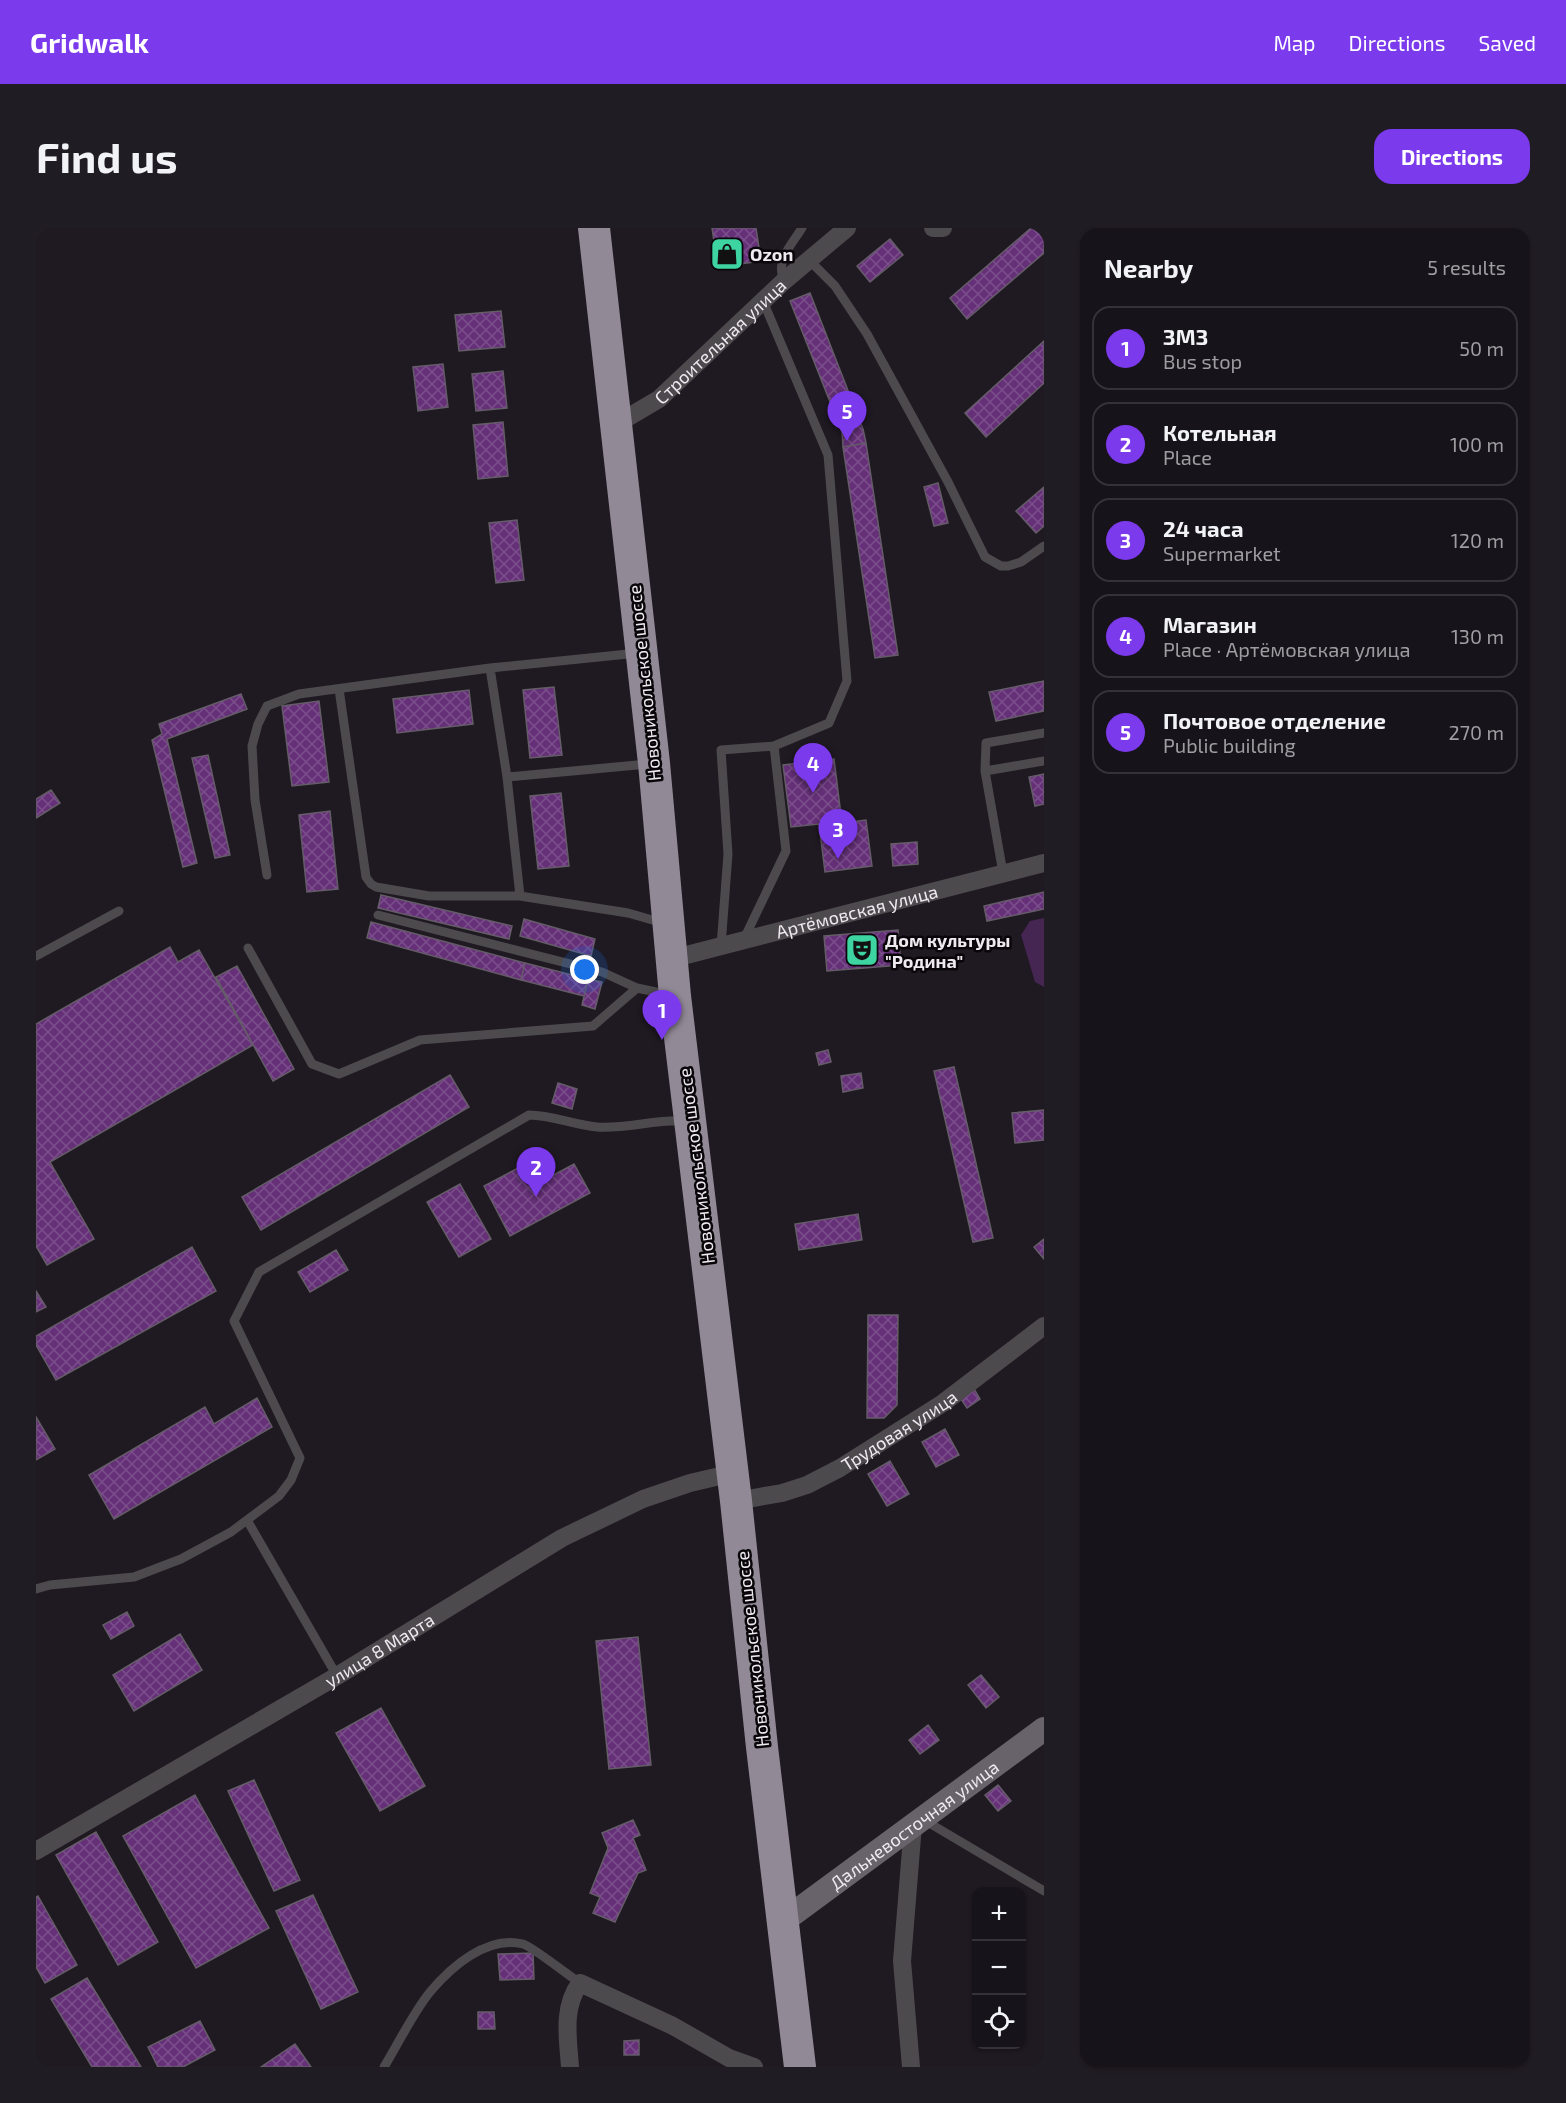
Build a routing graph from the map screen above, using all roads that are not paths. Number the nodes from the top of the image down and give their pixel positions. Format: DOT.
graph roads {
  1 [pos="594,228"];
  2 [pos="802,228"];
  3 [pos="846,228"];
  4 [pos="933,228"];
  5 [pos="944,228"];
  6 [pos="809,260"];
  7 [pos="784,281"];
  8 [pos="763,301"];
  9 [pos="615,425"];
  10 [pos="1044,546"];
  11 [pos="640,653"];
  12 [pos="490,668"];
  13 [pos="339,688"];
  14 [pos="1044,733"];
  15 [pos="774,746"];
  16 [pos="1044,761"];
  17 [pos="654,763"];
  18 [pos="985,771"];
  19 [pos="507,777"];
  20 [pos="1044,863"];
  21 [pos="1004,873"];
  22 [pos="267,875"];
  23 [pos="520,896"];
  24 [pos="119,910"];
  25 [pos="378,915"];
  26 [pos="668,924"];
  27 [pos="743,940"];
  28 [pos="721,946"];
  29 [pos="248,948"];
  30 [pos="36,956"];
  31 [pos="671,959"];
  32 [pos="637,988"];
  33 [pos="675,996"];
  34 [pos="690,1121"];
  35 [pos="1044,1326"];
  36 [pos="735,1487"];
  37 [pos="247,1520"];
  38 [pos="36,1589"];
  39 [pos="337,1676"];
  40 [pos="1044,1729"];
  41 [pos="917,1822"];
  42 [pos="36,1851"];
  43 [pos="1044,1891"];
  44 [pos="783,1922"];
  45 [pos="580,1983"];
  46 [pos="384,2067"];
  47 [pos="570,2067"];
  48 [pos="754,2067"];
  49 [pos="800,2067"];
  50 [pos="910,2067"];
  1 -- 9 [label="highway, Новоникольское шоссе"];
  2 -- 7 [label="lane"];
  3 -- 6 [label="street, Строительная улица"];
  4 -- 5 [label="street"];
  6 -- 7 [label="street, Строительная улица"];
  6 -- 10 [label="lane"];
  7 -- 8 [label="street, Строительная улица"];
  8 -- 9 [label="street, Строительная улица"];
  8 -- 15 [label="lane"];
  9 -- 11 [label="highway, Новоникольское шоссе"];
  11 -- 12 [label="lane"];
  11 -- 17 [label="highway, Новоникольское шоссе"];
  12 -- 13 [label="lane"];
  12 -- 19 [label="lane"];
  13 -- 22 [label="lane"];
  13 -- 23 [label="lane"];
  14 -- 18 [label="lane"];
  15 -- 27 [label="lane"];
  15 -- 28 [label="lane"];
  16 -- 18 [label="lane"];
  17 -- 19 [label="lane"];
  17 -- 26 [label="highway, Новоникольское шоссе"];
  18 -- 21 [label="lane"];
  19 -- 23 [label="lane"];
  20 -- 21 [label="street, Артёмовская улица"];
  21 -- 27 [label="street, Артёмовская улица"];
  23 -- 26 [label="lane"];
  24 -- 30 [label="lane"];
  25 -- 32 [label="lane"];
  26 -- 31 [label="highway, Новоникольское шоссе"];
  27 -- 28 [label="street, Артёмовская улица"];
  28 -- 31 [label="street, Артёмовская улица"];
  29 -- 32 [label="lane"];
  31 -- 33 [label="highway, Новоникольское шоссе"];
  32 -- 33 [label="lane"];
  33 -- 34 [label="highway, Новоникольское шоссе"];
  34 -- 36 [label="highway, Новоникольское шоссе"];
  34 -- 37 [label="lane"];
  35 -- 36 [label="street, Трудовая улица"];
  36 -- 39 [label="street, улица 8 Марта"];
  36 -- 44 [label="highway, Новоникольское шоссе"];
  37 -- 38 [label="lane"];
  37 -- 39 [label="lane"];
  39 -- 42 [label="street, улица 8 Марта"];
  40 -- 41 [label="main road, Дальневосточная улица"];
  41 -- 43 [label="lane"];
  41 -- 44 [label="main road, Дальневосточная улица"];
  41 -- 50 [label="street"];
  44 -- 49 [label="highway, Новоникольское шоссе"];
  45 -- 46 [label="lane"];
  45 -- 47 [label="street"];
  45 -- 48 [label="street"];
}
